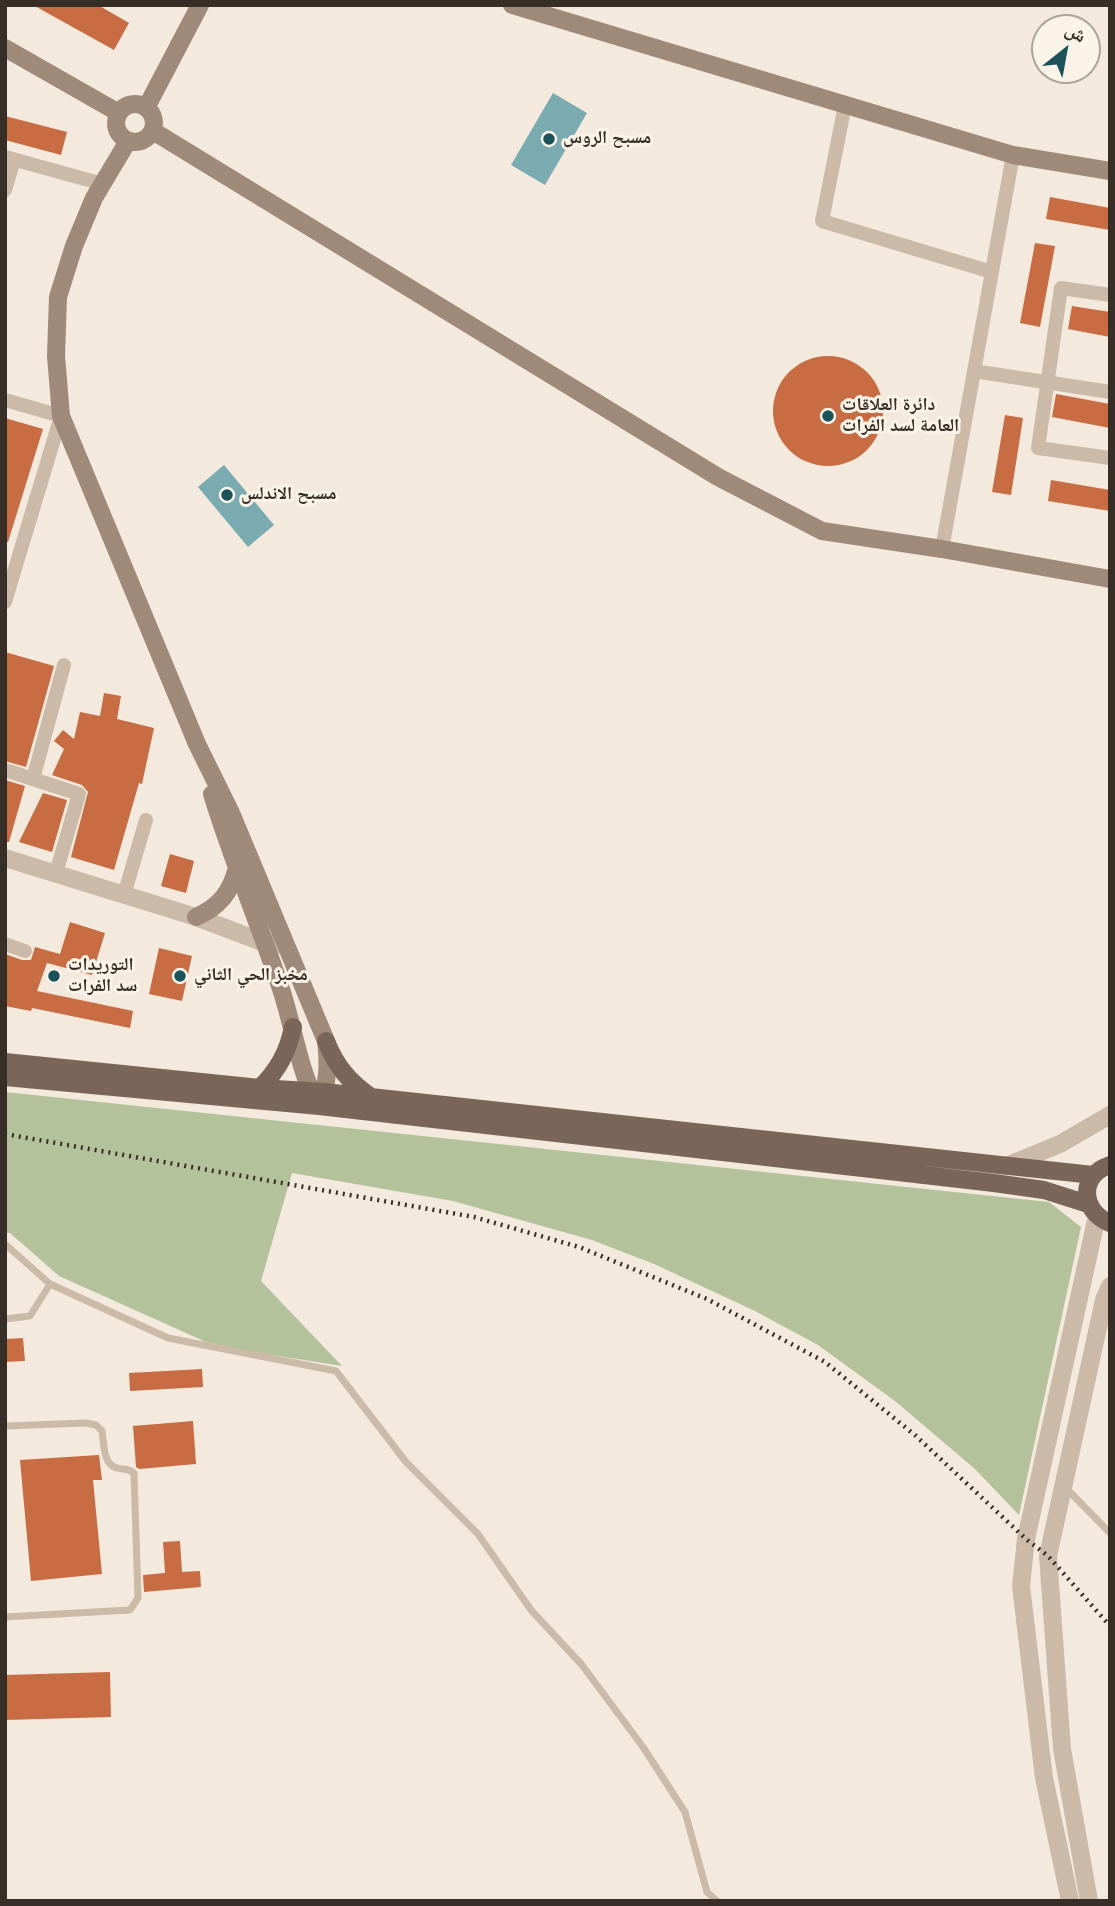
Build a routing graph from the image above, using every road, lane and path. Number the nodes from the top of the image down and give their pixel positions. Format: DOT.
graph roads {
  1 [pos="200,5"];
  2 [pos="512,5"];
  3 [pos="5,48"];
  4 [pos="845,105"];
  5 [pos="146,108"];
  6 [pos="119,113"];
  7 [pos="153,131"];
  8 [pos="128,141"];
  9 [pos="1013,155"];
  10 [pos="10,159"];
  11 [pos="1110,171"];
  12 [pos="103,184"];
  13 [pos="5,190"];
  14 [pos="992,272"];
  15 [pos="1110,295"];
  16 [pos="974,371"];
  17 [pos="1047,382"];
  18 [pos="1110,392"];
  19 [pos="5,400"];
  20 [pos="61,416"];
  21 [pos="1110,458"];
  22 [pos="942,549"];
  23 [pos="1110,579"];
  24 [pos="5,602"];
  25 [pos="64,665"];
  26 [pos="197,744"];
  27 [pos="5,770"];
  28 [pos="33,779"];
  29 [pos="146,820"];
  30 [pos="5,858"];
  31 [pos="237,867"];
  32 [pos="56,873"];
  33 [pos="124,895"];
  34 [pos="196,917"];
  35 [pos="265,943"];
  36 [pos="5,944"];
  37 [pos="284,944"];
  38 [pos="25,951"];
  39 [pos="293,1027"];
  40 [pos="326,1041"];
  41 [pos="5,1062"];
  42 [pos="5,1077"];
  43 [pos="260,1088"];
  44 [pos="318,1096"];
  45 [pos="371,1097"];
  46 [pos="1110,1115"];
  47 [pos="1110,1165"];
  48 [pos="1006,1166"];
  49 [pos="1093,1175"];
  50 [pos="1098,1214"];
  51 [pos="5,1244"];
  52 [pos="50,1284"];
  53 [pos="1110,1286"];
  54 [pos="5,1319"];
  55 [pos="5,1426"];
  56 [pos="1064,1485"];
  57 [pos="1110,1533"];
  58 [pos="5,1617"];
  59 [pos="717,1901"];
  60 [pos="1070,1901"];
  61 [pos="1089,1901"];
  1 -- 5 [label="main road"];
  2 -- 4 [label="main road"];
  3 -- 6 [label="main road"];
  4 -- 9 [label="main road"];
  4 -- 14 [label="street"];
  5 -- 6 [label="main road"];
  5 -- 7 [label="main road"];
  6 -- 8 [label="main road"];
  7 -- 8 [label="main road"];
  7 -- 22 [label="main road"];
  8 -- 12 [label="main road"];
  9 -- 11 [label="main road"];
  9 -- 14 [label="street"];
  10 -- 12 [label="street"];
  10 -- 13 [label="street"];
  12 -- 20 [label="main road"];
  14 -- 16 [label="street"];
  15 -- 17 [label="street"];
  16 -- 17 [label="street"];
  16 -- 22 [label="street"];
  17 -- 18 [label="street"];
  17 -- 21 [label="street"];
  19 -- 20 [label="street"];
  20 -- 24 [label="street"];
  20 -- 26 [label="main road"];
  22 -- 23 [label="main road"];
  25 -- 28 [label="street"];
  26 -- 31 [label="main road"];
  26 -- 37 [label="main road"];
  27 -- 28 [label="street"];
  28 -- 32 [label="street"];
  29 -- 33 [label="street"];
  30 -- 32 [label="street"];
  31 -- 34 [label="main road"];
  31 -- 35 [label="main road"];
  32 -- 33 [label="street"];
  33 -- 34 [label="street"];
  34 -- 35 [label="street"];
  35 -- 37 [label="street"];
  35 -- 39 [label="main road"];
  36 -- 38 [label="street"];
  37 -- 40 [label="main road"];
  39 -- 43 [label="main road"];
  39 -- 44 [label="main road"];
  40 -- 44 [label="main road"];
  40 -- 45 [label="main road"];
  41 -- 43 [label="main road"];
  42 -- 44 [label="main road"];
  43 -- 44 [label="main road"];
  44 -- 45 [label="main road"];
  44 -- 50 [label="main road"];
  45 -- 48 [label="main road"];
  46 -- 48 [label="street"];
  47 -- 49 [label="main road"];
  48 -- 49 [label="main road"];
  49 -- 50 [label="main road"];
  50 -- 60 [label="street"];
  51 -- 52 [label="lane"];
  52 -- 54 [label="lane"];
  52 -- 59 [label="lane"];
  53 -- 56 [label="street"];
  55 -- 58 [label="lane"];
  56 -- 57 [label="lane"];
  56 -- 61 [label="street"];
}
